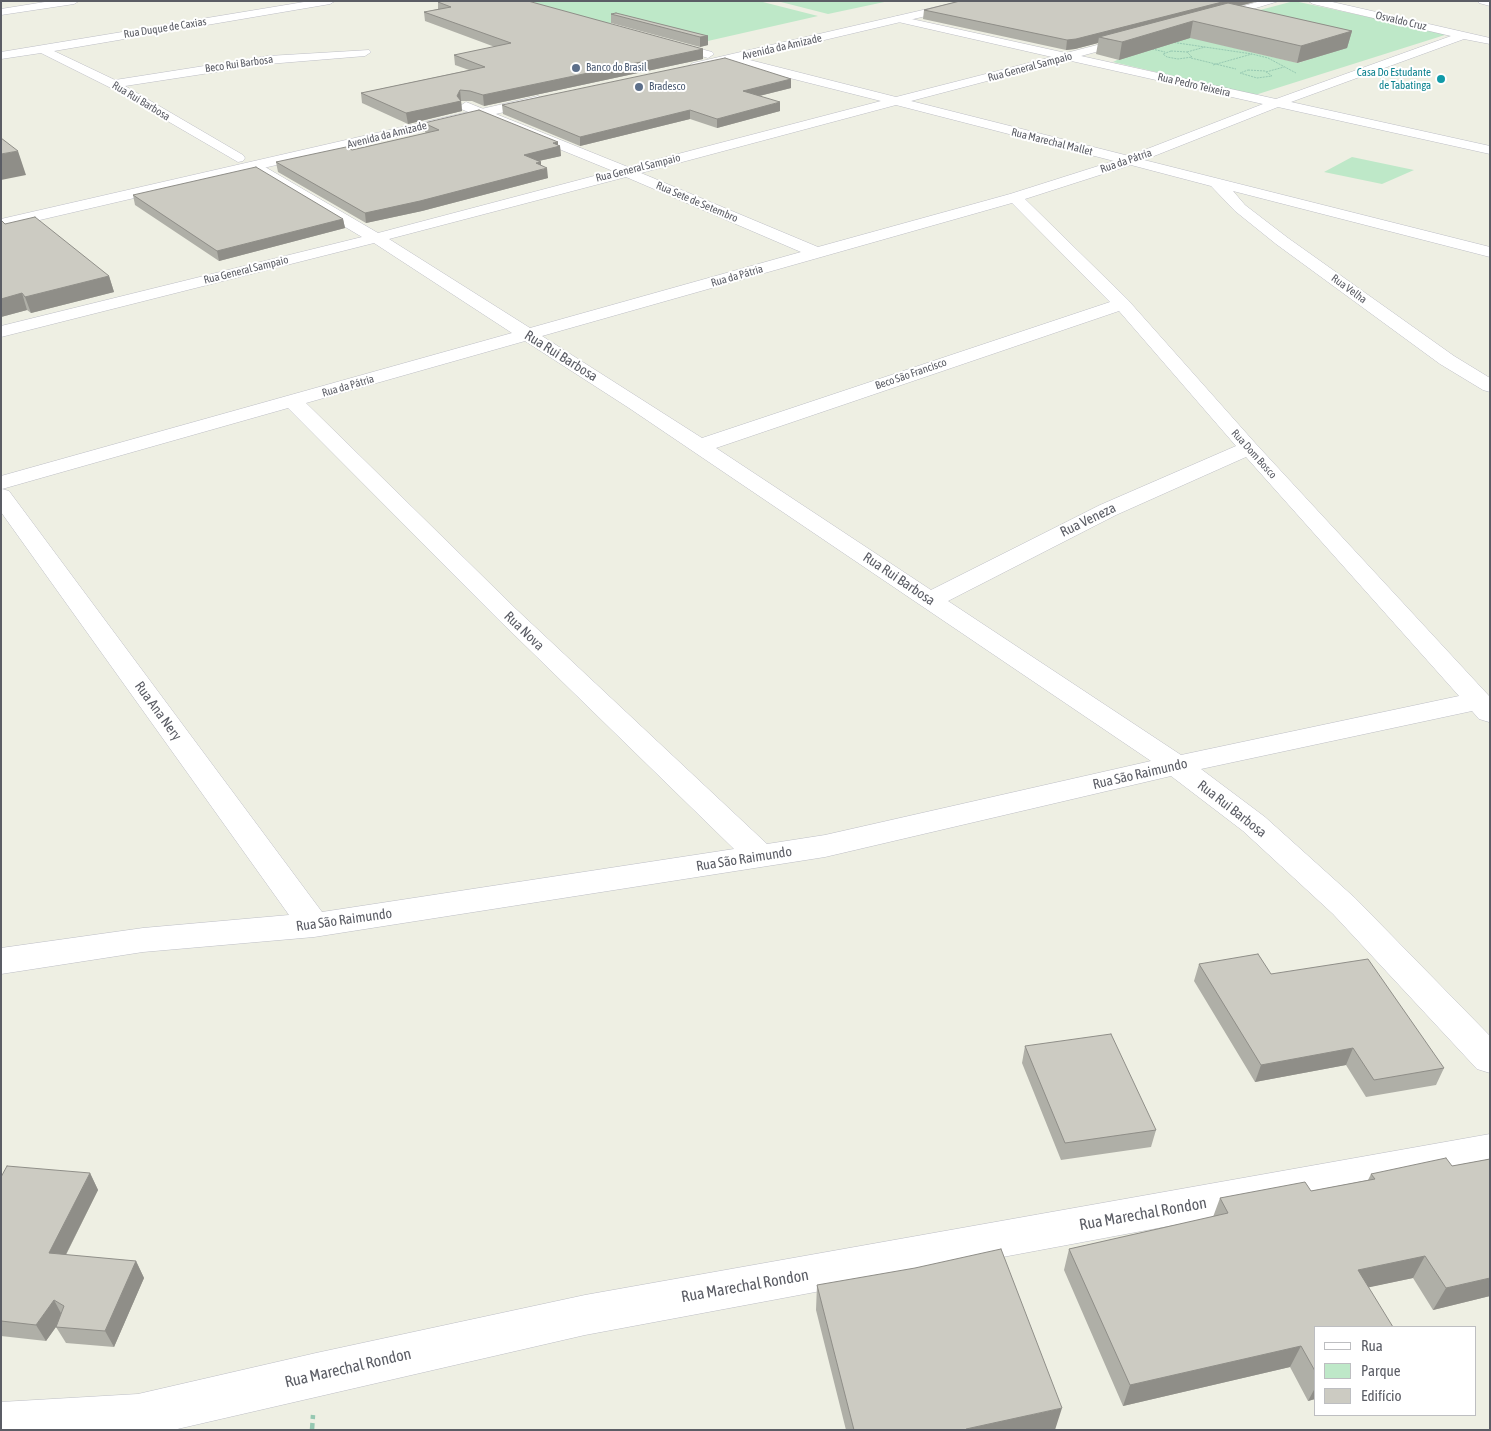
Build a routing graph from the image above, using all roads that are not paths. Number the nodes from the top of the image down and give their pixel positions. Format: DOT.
graph roads {
  1 [pos="74,1"];
  2 [pos="280,1"];
  3 [pos="330,1"];
  4 [pos="943,1"];
  5 [pos="977,1"];
  6 [pos="1274,1"];
  7 [pos="1313,1"];
  8 [pos="1483,1"];
  9 [pos="1490,3"];
  10 [pos="299,6"];
  11 [pos="1,12"];
  12 [pos="898,19"];
  13 [pos="1199,21"];
  14 [pos="1463,35"];
  15 [pos="1142,37"];
  16 [pos="653,39"];
  17 [pos="776,39"];
  18 [pos="1490,41"];
  19 [pos="799,43"];
  20 [pos="42,49"];
  21 [pos="365,52"];
  22 [pos="708,54"];
  23 [pos="1,56"];
  24 [pos="1068,57"];
  25 [pos="730,59"];
  26 [pos="113,84"];
  27 [pos="897,102"];
  28 [pos="1276,103"];
  29 [pos="466,106"];
  30 [pos="480,113"];
  31 [pos="1490,150"];
  32 [pos="1129,161"];
  33 [pos="246,162"];
  34 [pos="625,171"];
  35 [pos="1216,182"];
  36 [pos="1015,196"];
  37 [pos="48,200"];
  38 [pos="1,224"];
  39 [pos="376,238"];
  40 [pos="1490,252"];
  41 [pos="817,253"];
  42 [pos="1122,304"];
  43 [pos="1,332"];
  44 [pos="528,335"];
  45 [pos="1490,386"];
  46 [pos="292,401"];
  47 [pos="700,446"];
  48 [pos="1249,448"];
  49 [pos="1,483"];
  50 [pos="1,496"];
  51 [pos="931,600"];
  52 [pos="1484,708"];
  53 [pos="1176,765"];
  54 [pos="760,856"];
  55 [pos="314,925"];
  56 [pos="1,961"];
  57 [pos="1490,1059"];
  58 [pos="1490,1150"];
  59 [pos="1,1424"];
  1 -- 11 [label="street"];
  2 -- 10 [label="street"];
  3 -- 10 [label="street, Rua Duque de Caxias"];
  4 -- 17 [label="street, Avenida da Amizade"];
  5 -- 12 [label="street, Avenida da Amizade"];
  6 -- 13 [label="street"];
  7 -- 14 [label="street, Osvaldo Cruz"];
  8 -- 9 [label="street"];
  10 -- 20 [label="street, Rua Duque de Caxias"];
  12 -- 19 [label="street, Avenida da Amizade"];
  12 -- 24 [label="street, Rua Pedro Teixeira"];
  14 -- 18 [label="street, Osvaldo Cruz"];
  14 -- 28 [label="street, Rua da Pátria"];
  15 -- 24 [label="street, Rua General Sampaio"];
  16 -- 22 [label="street"];
  17 -- 19 [label="street"];
  17 -- 22 [label="street, Avenida da Amizade"];
  19 -- 25 [label="street, Avenida da Amizade"];
  20 -- 23 [label="street, Rua Duque de Caxias"];
  20 -- 26 [label="street, Rua Rui Barbosa"];
  21 -- 26 [label="street, Beco Rui Barbosa"];
  22 -- 25 [label="street, Avenida da Amizade"];
  24 -- 27 [label="street, Rua General Sampaio"];
  24 -- 28 [label="street, Rua Pedro Teixeira"];
  25 -- 27 [label="street, Rua Marechal Mallet"];
  26 -- 33 [label="street, Rua Rui Barbosa"];
  27 -- 32 [label="street, Rua Marechal Mallet"];
  27 -- 34 [label="street, Rua General Sampaio"];
  28 -- 31 [label="street, Rua Pedro Teixeira"];
  28 -- 32 [label="street, Rua da Pátria"];
  29 -- 30 [label="street, Rua Sete de Setembro"];
  29 -- 30 [label="street, Avenida da Amizade"];
  29 -- 33 [label="street, Avenida da Amizade"];
  30 -- 33 [label="street, Avenida da Amizade"];
  30 -- 34 [label="street, Rua Sete de Setembro"];
  32 -- 35 [label="street, Rua Marechal Mallet"];
  32 -- 36 [label="street, Rua da Pátria"];
  33 -- 37 [label="street, Avenida da Amizade"];
  33 -- 38 [label="street, Avenida da Amizade"];
  33 -- 39 [label="street, Rua Rui Barbosa"];
  34 -- 39 [label="street, Rua General Sampaio"];
  34 -- 41 [label="street, Rua Sete de Setembro"];
  35 -- 40 [label="street, Rua Marechal Mallet"];
  35 -- 45 [label="street, Rua Velha"];
  36 -- 41 [label="street, Rua da Pátria"];
  36 -- 42 [label="street, Rua Dom Bosco"];
  39 -- 43 [label="street, Rua General Sampaio"];
  39 -- 44 [label="street, Rua Rui Barbosa"];
  41 -- 44 [label="street, Rua da Pátria"];
  42 -- 47 [label="street, Beco São Francisco"];
  42 -- 48 [label="street, Rua Dom Bosco"];
  44 -- 46 [label="street, Rua da Pátria"];
  44 -- 47 [label="street, Rua Rui Barbosa"];
  46 -- 49 [label="street, Rua da Pátria"];
  46 -- 54 [label="street, Rua Nova"];
  47 -- 51 [label="street, Rua Rui Barbosa"];
  48 -- 51 [label="street, Rua Veneza"];
  48 -- 52 [label="street, Rua Dom Bosco"];
  50 -- 55 [label="street, Rua Ana Nery"];
  51 -- 53 [label="street, Rua Rui Barbosa"];
  52 -- 53 [label="street, Rua São Raimundo"];
  53 -- 54 [label="street, Rua São Raimundo"];
  53 -- 57 [label="street, Rua Rui Barbosa"];
  54 -- 55 [label="street, Rua São Raimundo"];
  55 -- 56 [label="street, Rua São Raimundo"];
  58 -- 59 [label="street, Rua Marechal Rondon"];
}
